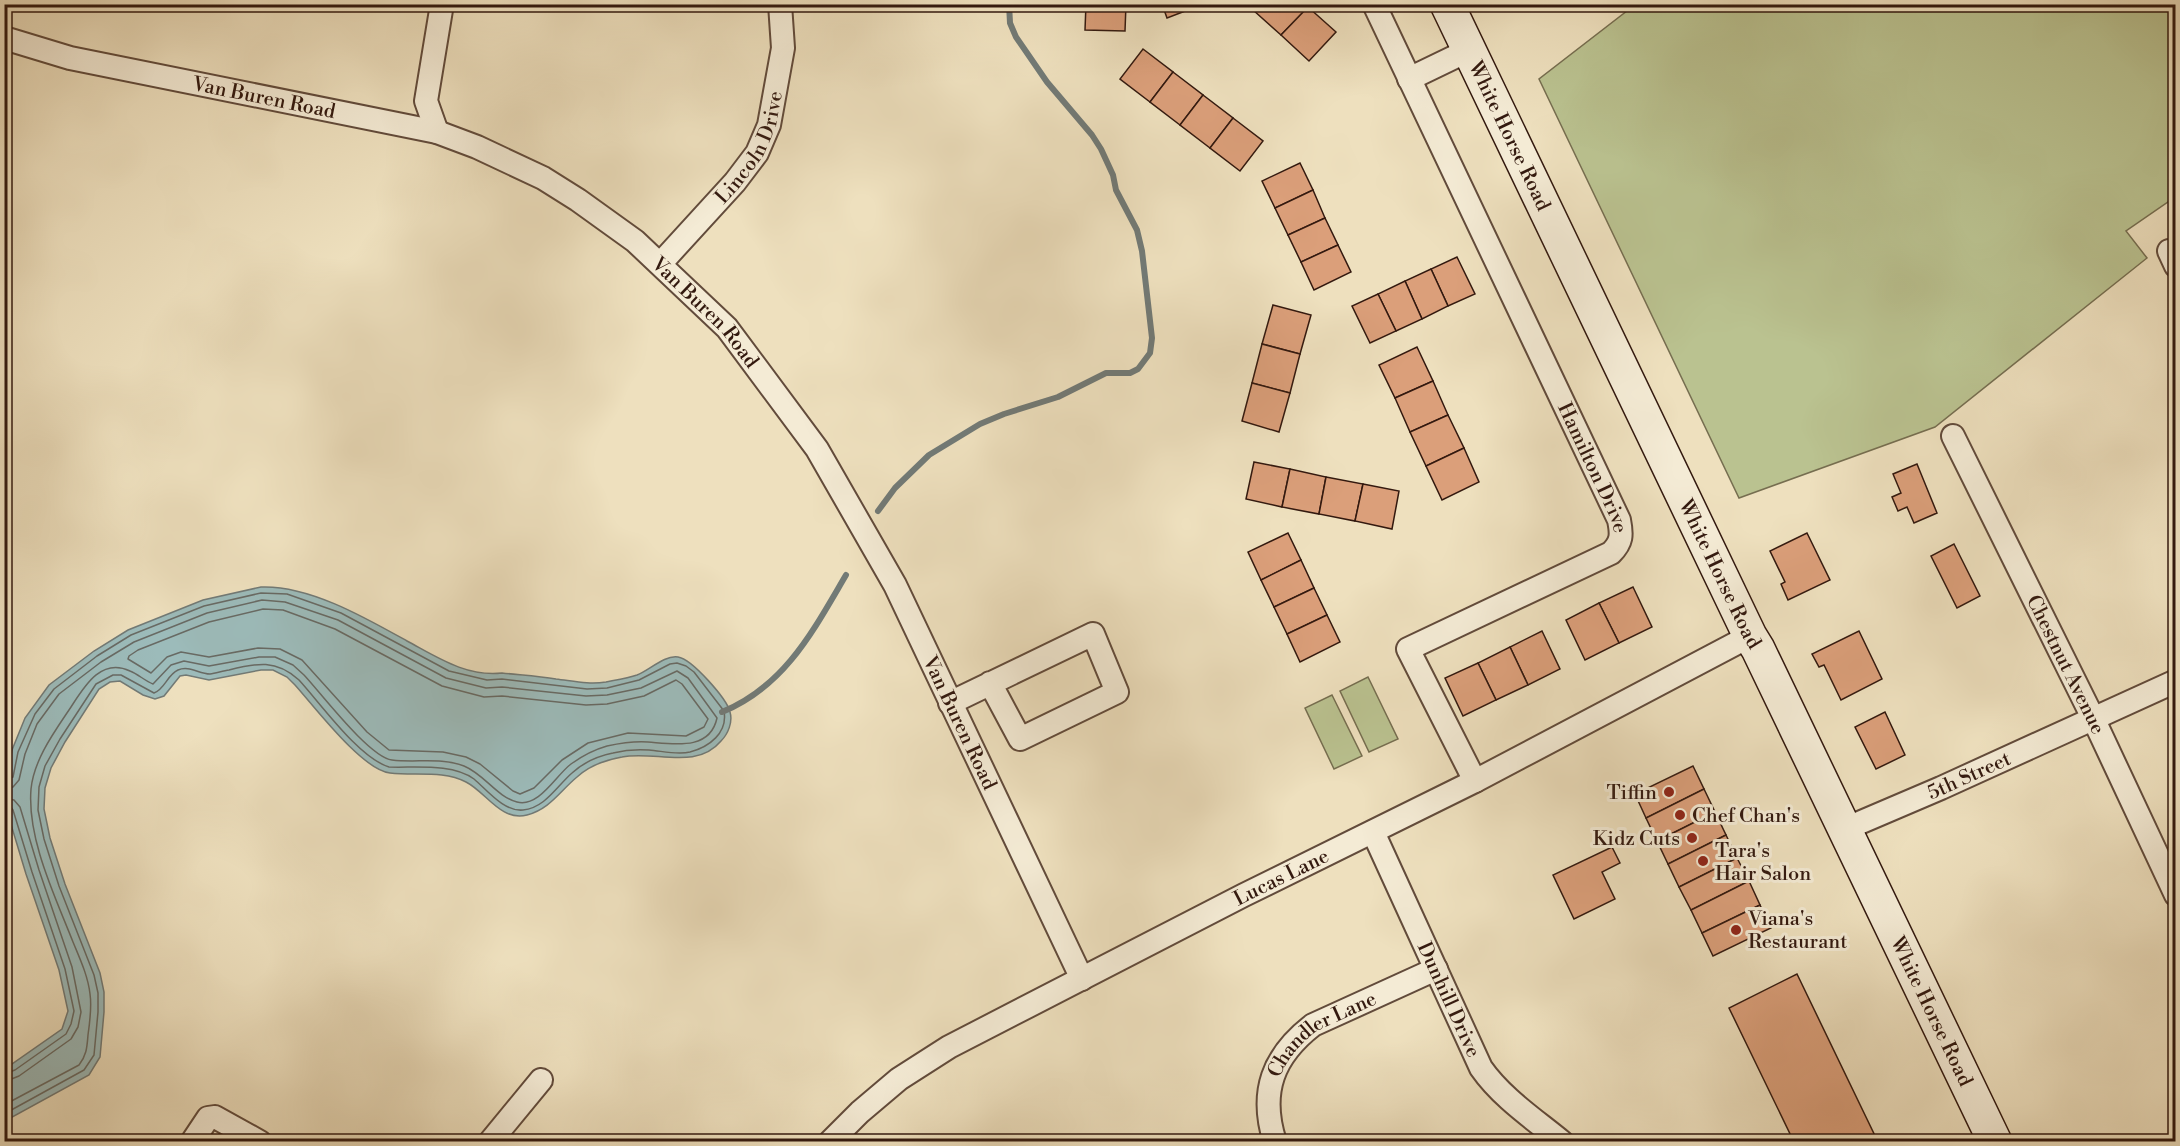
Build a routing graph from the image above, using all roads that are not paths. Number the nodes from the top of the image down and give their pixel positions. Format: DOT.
graph roads {
  1 [pos="442,4"];
  2 [pos="780,4"];
  3 [pos="1374,4"];
  4 [pos="1447,4"];
  5 [pos="4,38"];
  6 [pos="1469,50"];
  7 [pos="1409,79"];
  8 [pos="437,132"];
  9 [pos="660,263"];
  10 [pos="1953,436"];
  11 [pos="1750,636"];
  12 [pos="2175,681"];
  13 [pos="990,683"];
  14 [pos="950,703"];
  15 [pos="2093,718"];
  16 [pos="1475,781"];
  17 [pos="1845,829"];
  18 [pos="1373,832"];
  19 [pos="2175,895"];
  20 [pos="1436,969"];
  21 [pos="1082,979"];
  22 [pos="541,1080"];
  23 [pos="192,1142"];
  24 [pos="260,1142"];
  25 [pos="490,1142"];
  26 [pos="830,1142"];
  27 [pos="1275,1142"];
  28 [pos="1562,1142"];
  29 [pos="1995,1142"];
  1 -- 8 [label="street"];
  2 -- 9 [label="street, Lincoln Drive"];
  3 -- 7 [label="street, Hamilton Drive"];
  4 -- 6 [label="main road, White Horse Road"];
  5 -- 8 [label="street, Van Buren Road"];
  6 -- 7 [label="street"];
  6 -- 11 [label="main road, White Horse Road"];
  7 -- 16 [label="street, Hamilton Drive"];
  8 -- 9 [label="street, Van Buren Road"];
  9 -- 14 [label="street, Van Buren Road"];
  10 -- 15 [label="street, Chestnut Avenue"];
  11 -- 16 [label="street, Lucas Lane"];
  11 -- 17 [label="main road, White Horse Road"];
  12 -- 15 [label="street, 5th Street"];
  13 -- 13 [label="street"];
  13 -- 14 [label="street"];
  14 -- 21 [label="street, Van Buren Road"];
  15 -- 17 [label="street, 5th Street"];
  15 -- 19 [label="street, Chestnut Avenue"];
  16 -- 18 [label="street, Lucas Lane"];
  17 -- 29 [label="main road, White Horse Road"];
  18 -- 20 [label="street, Dunhill Drive"];
  18 -- 21 [label="street, Lucas Lane"];
  20 -- 27 [label="street, Chandler Lane"];
  20 -- 28 [label="street, Dunhill Drive"];
  21 -- 26 [label="street, Lucas Lane"];
  22 -- 25 [label="street"];
  23 -- 24 [label="street"];
}
